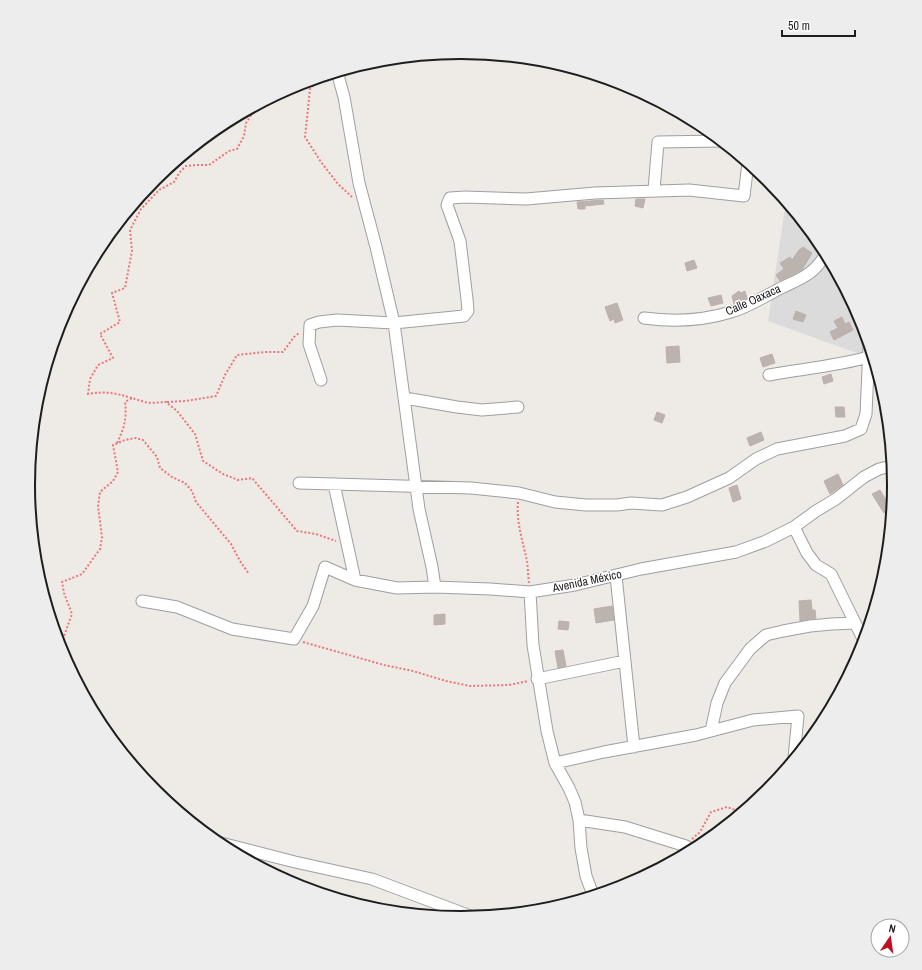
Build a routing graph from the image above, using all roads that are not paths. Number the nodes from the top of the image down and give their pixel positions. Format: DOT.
graph roads {
  1 [pos="340,77"];
  2 [pos="712,141"];
  3 [pos="747,170"];
  4 [pos="654,190"];
  5 [pos="822,260"];
  6 [pos="644,318"];
  7 [pos="394,323"];
  8 [pos="866,354"];
  9 [pos="868,363"];
  10 [pos="769,375"];
  11 [pos="321,380"];
  12 [pos="405,398"];
  13 [pos="518,407"];
  14 [pos="886,467"];
  15 [pos="299,483"];
  16 [pos="334,484"];
  17 [pos="416,486"];
  18 [pos="794,527"];
  19 [pos="616,576"];
  20 [pos="355,580"];
  21 [pos="435,587"];
  22 [pos="530,592"];
  23 [pos="142,601"];
  24 [pos="854,623"];
  25 [pos="860,634"];
  26 [pos="625,661"];
  27 [pos="537,678"];
  28 [pos="711,731"];
  29 [pos="634,747"];
  30 [pos="795,749"];
  31 [pos="555,763"];
  32 [pos="579,820"];
  33 [pos="237,847"];
  34 [pos="685,847"];
  35 [pos="591,890"];
  36 [pos="457,911"];
  1 -- 7 [label="street"];
  2 -- 4 [label="street"];
  3 -- 4 [label="street"];
  4 -- 7 [label="street"];
  5 -- 6 [label="street, Calle Oaxaca"];
  7 -- 11 [label="street"];
  7 -- 12 [label="street"];
  8 -- 10 [label="street"];
  9 -- 17 [label="street"];
  12 -- 13 [label="street"];
  12 -- 17 [label="street"];
  14 -- 18 [label="street, Avenida México"];
  15 -- 16 [label="street"];
  16 -- 17 [label="street"];
  16 -- 20 [label="street"];
  17 -- 21 [label="street"];
  18 -- 19 [label="street, Avenida México"];
  18 -- 24 [label="street"];
  19 -- 22 [label="street, Avenida México"];
  19 -- 26 [label="street"];
  20 -- 21 [label="street, Avenida México"];
  20 -- 23 [label="street, Avenida México"];
  21 -- 22 [label="street, Avenida México"];
  22 -- 27 [label="street"];
  24 -- 25 [label="street"];
  24 -- 28 [label="street"];
  26 -- 27 [label="street"];
  26 -- 29 [label="street"];
  27 -- 31 [label="street"];
  28 -- 29 [label="street"];
  28 -- 30 [label="street"];
  29 -- 31 [label="street"];
  31 -- 32 [label="street"];
  32 -- 34 [label="street"];
  32 -- 35 [label="street"];
  33 -- 36 [label="street"];
}
